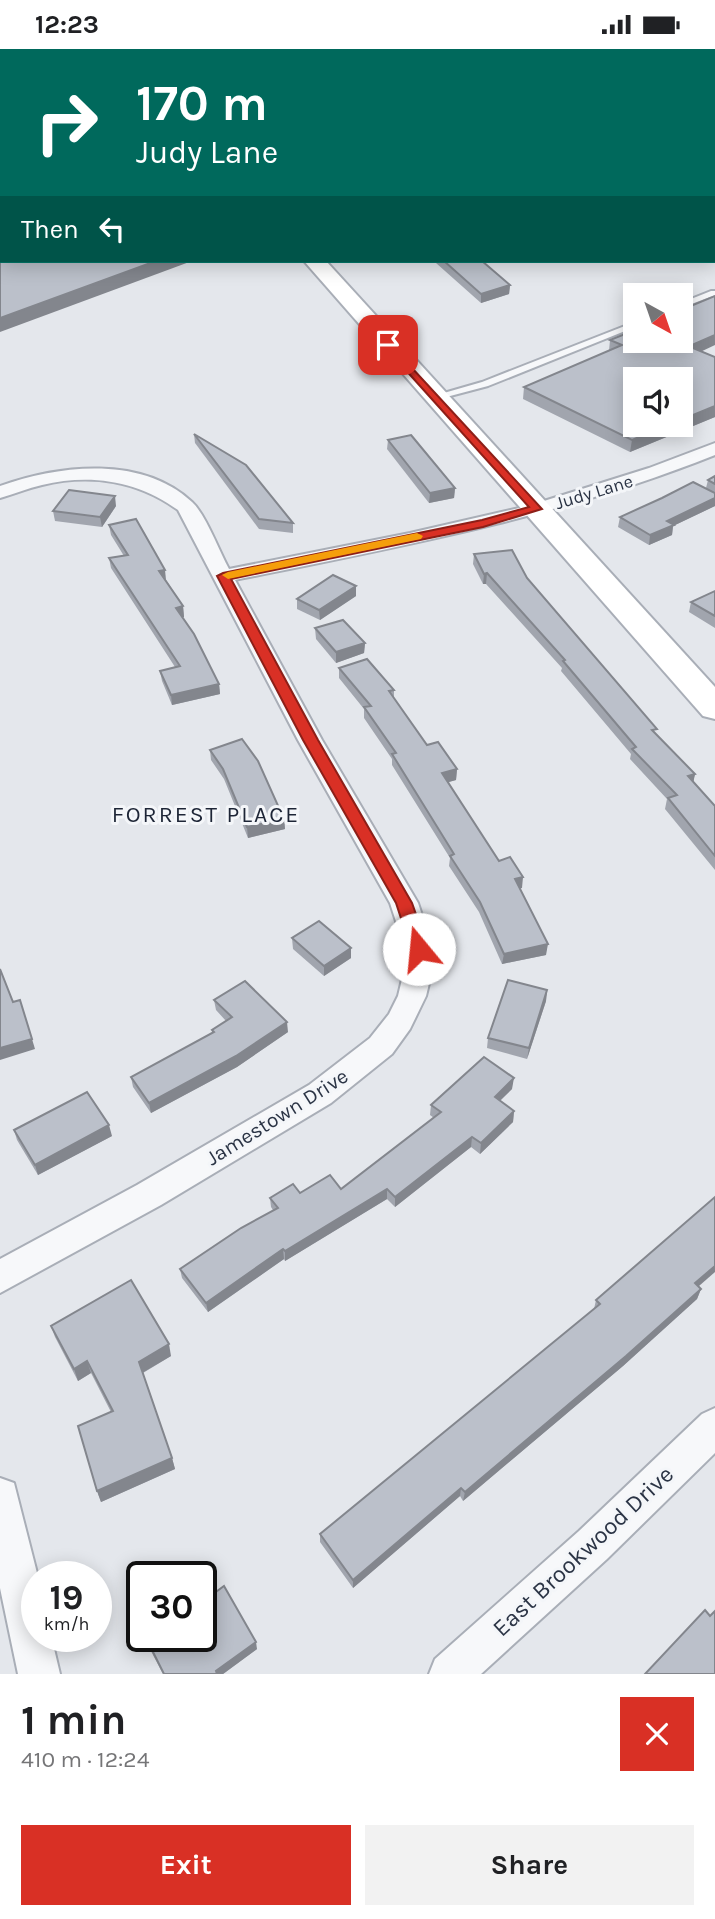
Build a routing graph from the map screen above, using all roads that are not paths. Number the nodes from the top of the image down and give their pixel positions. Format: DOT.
graph roads {
  1 [pos="317,263"];
  2 [pos="714,293"];
  3 [pos="693,301"];
  4 [pos="623,329"];
  5 [pos="435,397"];
  6 [pos="715,448"];
  7 [pos="0,492"];
  8 [pos="536,509"];
  9 [pos="223,576"];
  10 [pos="710,695"];
  11 [pos="0,1277"];
  12 [pos="715,1427"];
  13 [pos="0,1497"];
  14 [pos="39,1674"];
  15 [pos="450,1674"];
  1 -- 5 [label="main road"];
  2 -- 3 [label="lane"];
  4 -- 5 [label="lane"];
  5 -- 8 [label="main road"];
  6 -- 8 [label="street, Judy Lane"];
  7 -- 9 [label="street"];
  8 -- 9 [label="street, Judy Lane"];
  8 -- 10 [label="main road"];
  9 -- 11 [label="street, Jamestown Drive"];
  12 -- 15 [label="street, East Brookwood Drive"];
  13 -- 14 [label="street"];
}
